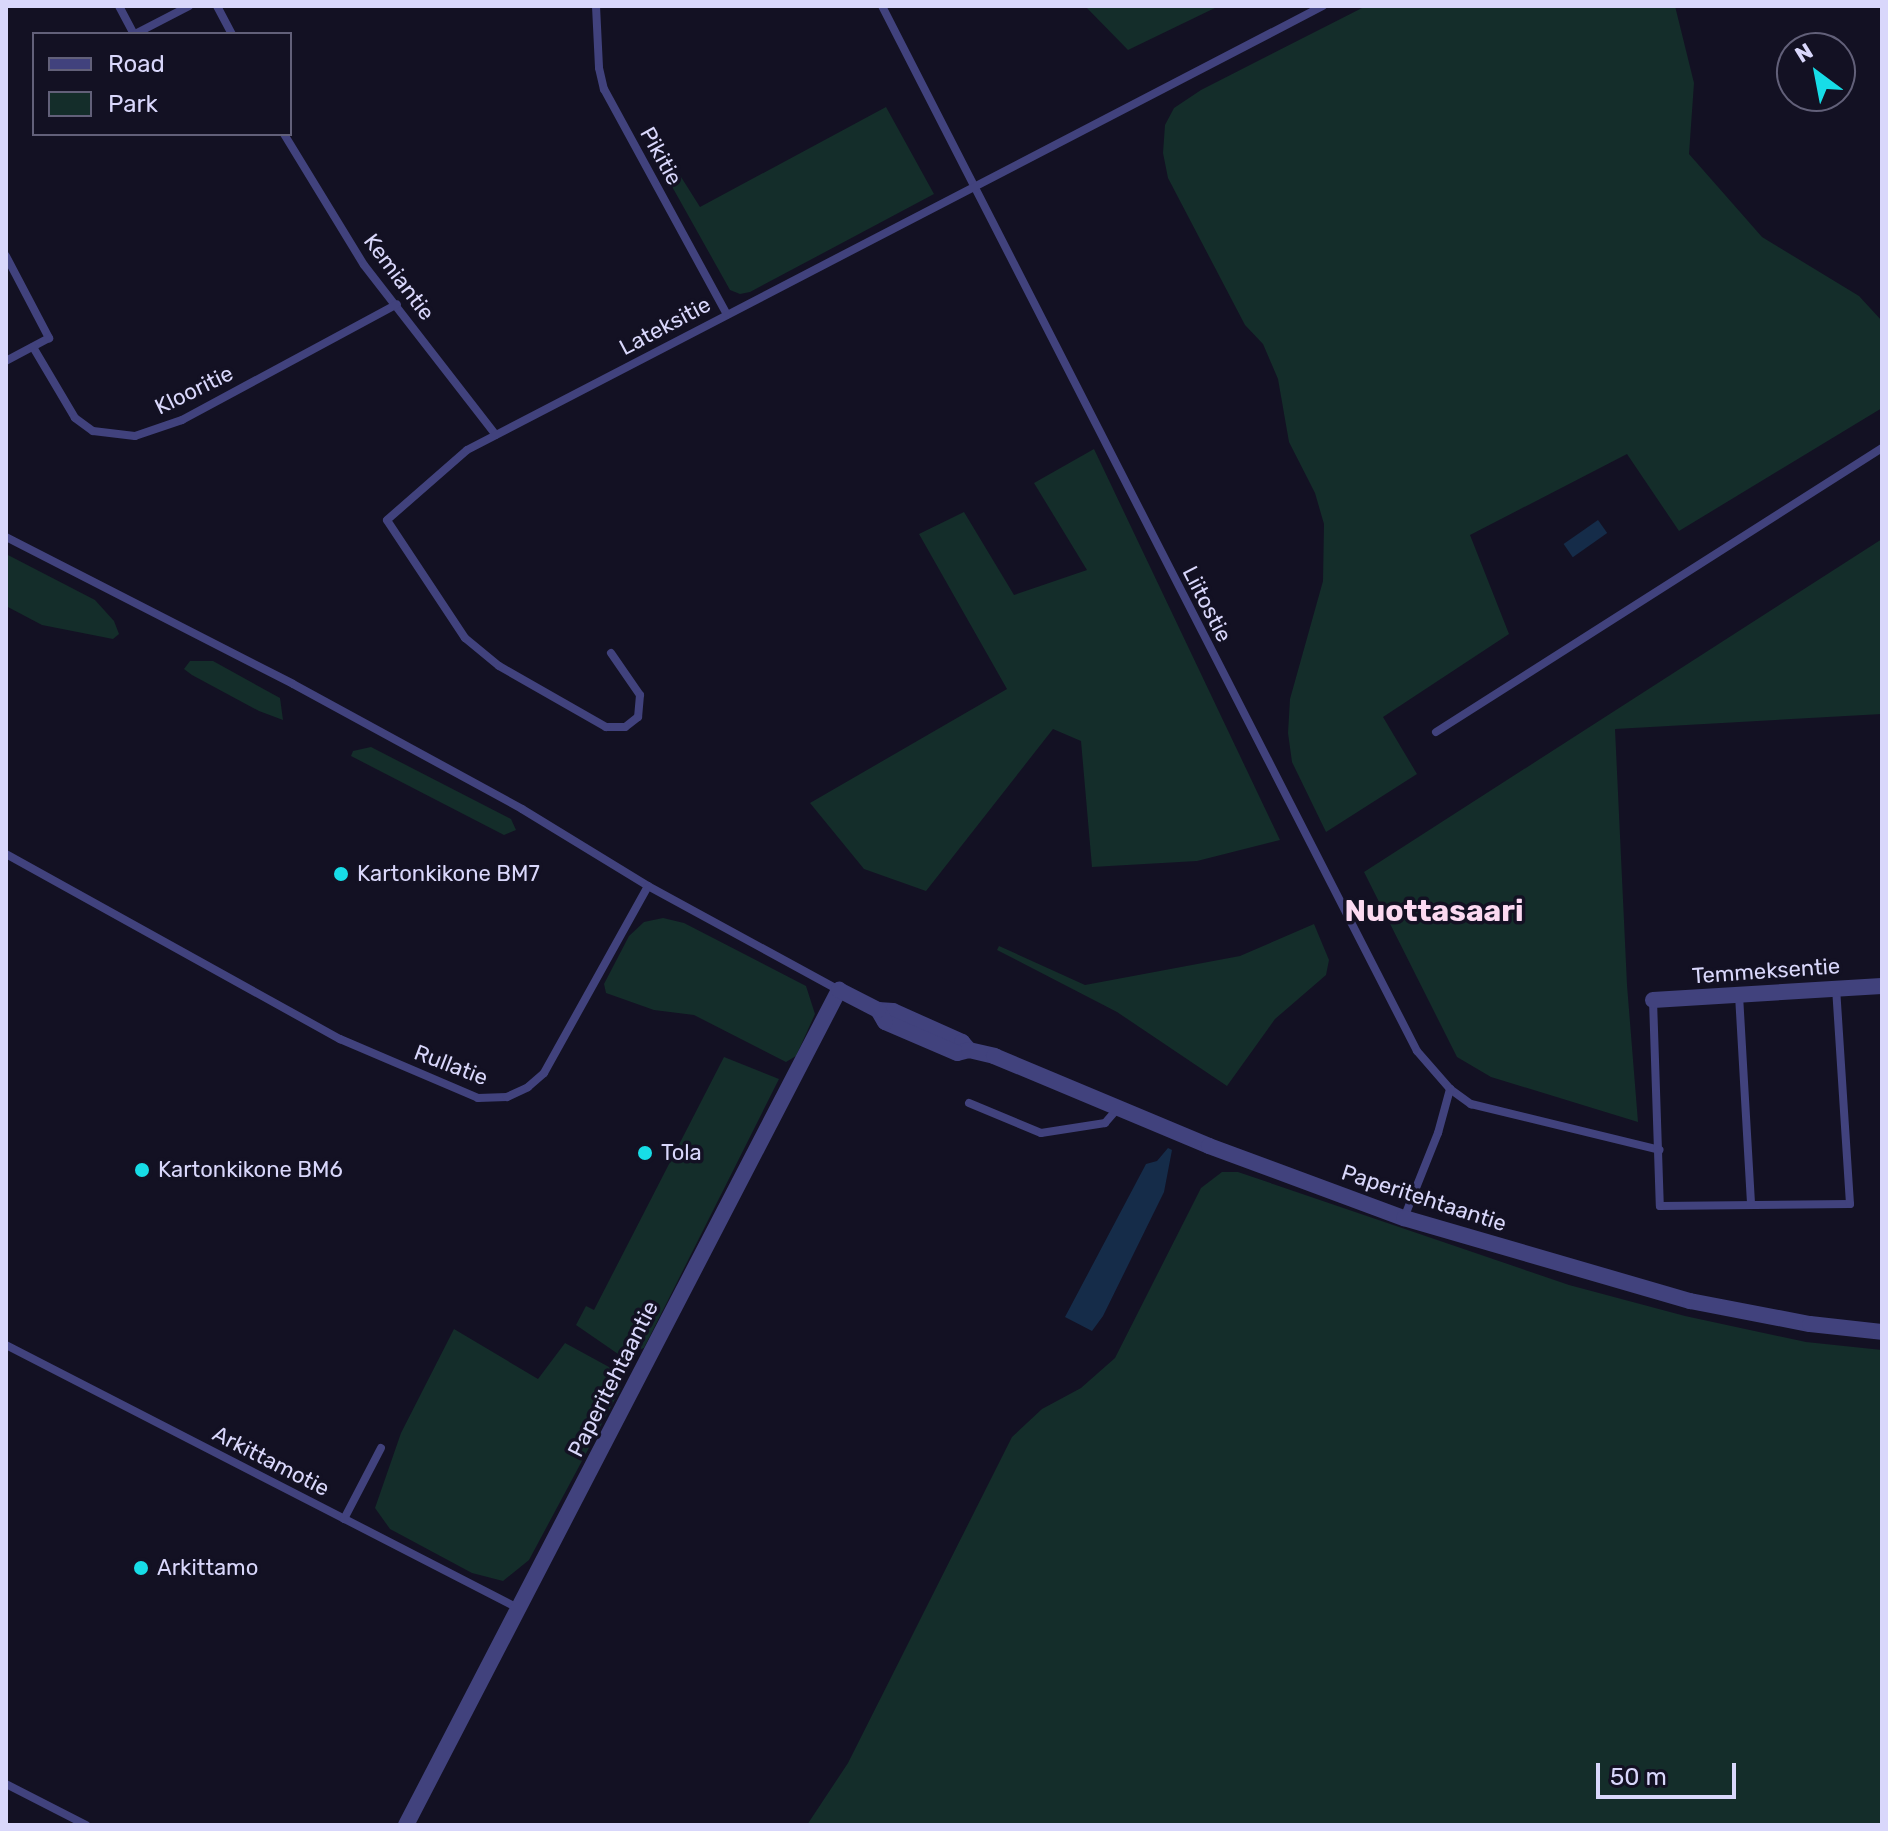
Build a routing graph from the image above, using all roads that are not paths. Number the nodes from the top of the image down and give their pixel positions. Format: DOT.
graph roads {
  1 [pos="119,6"];
  2 [pos="189,6"];
  3 [pos="217,6"];
  4 [pos="596,6"];
  5 [pos="882,6"];
  6 [pos="1323,6"];
  7 [pos="133,32"];
  8 [pos="138,32"];
  9 [pos="231,32"];
  10 [pos="285,136"];
  11 [pos="975,186"];
  12 [pos="6,256"];
  13 [pos="397,304"];
  14 [pos="727,315"];
  15 [pos="33,347"];
  16 [pos="6,361"];
  17 [pos="496,435"];
  18 [pos="1882,448"];
  19 [pos="6,537"];
  20 [pos="611,653"];
  21 [pos="1436,732"];
  22 [pos="6,854"];
  23 [pos="648,886"];
  24 [pos="1882,986"];
  25 [pos="1836,989"];
  26 [pos="839,990"];
  27 [pos="1739,995"];
  28 [pos="1653,1000"];
  29 [pos="1450,1089"];
  30 [pos="969,1103"];
  31 [pos="1117,1109"];
  32 [pos="1659,1150"];
  33 [pos="1751,1205"];
  34 [pos="1404,1218"];
  35 [pos="1882,1332"];
  36 [pos="6,1345"];
  37 [pos="381,1448"];
  38 [pos="344,1519"];
  39 [pos="519,1609"];
  40 [pos="6,1784"];
  41 [pos="86,1825"];
  42 [pos="406,1825"];
  1 -- 7 [label="lane"];
  2 -- 8 [label="lane"];
  3 -- 9 [label="lane"];
  4 -- 14 [label="lane, Pikitie"];
  5 -- 11 [label="lane, Liitostie"];
  6 -- 11 [label="lane, Lateksitie"];
  10 -- 13 [label="lane, Kemiantie"];
  11 -- 14 [label="lane, Lateksitie"];
  11 -- 29 [label="lane, Liitostie"];
  12 -- 15 [label="lane"];
  13 -- 15 [label="lane, Klooritie"];
  13 -- 17 [label="lane, Kemiantie"];
  14 -- 17 [label="lane, Lateksitie"];
  15 -- 16 [label="lane"];
  17 -- 20 [label="lane, Lateksitie"];
  18 -- 21 [label="lane"];
  19 -- 23 [label="lane"];
  22 -- 23 [label="lane, Rullatie"];
  23 -- 26 [label="lane"];
  24 -- 25 [label="street, Temmeksentie"];
  25 -- 27 [label="street, Temmeksentie"];
  25 -- 33 [label="lane"];
  26 -- 31 [label="street, Paperitehtaantie"];
  26 -- 39 [label="street, Paperitehtaantie"];
  27 -- 28 [label="street, Temmeksentie"];
  27 -- 33 [label="lane"];
  28 -- 32 [label="lane"];
  29 -- 32 [label="lane"];
  29 -- 34 [label="lane"];
  30 -- 31 [label="lane"];
  31 -- 34 [label="street, Paperitehtaantie"];
  32 -- 33 [label="lane"];
  34 -- 35 [label="street, Paperitehtaantie"];
  36 -- 38 [label="lane, Arkittamotie"];
  37 -- 38 [label="lane"];
  38 -- 39 [label="lane, Arkittamotie"];
  39 -- 42 [label="street, Paperitehtaantie"];
  40 -- 41 [label="lane"];
}
